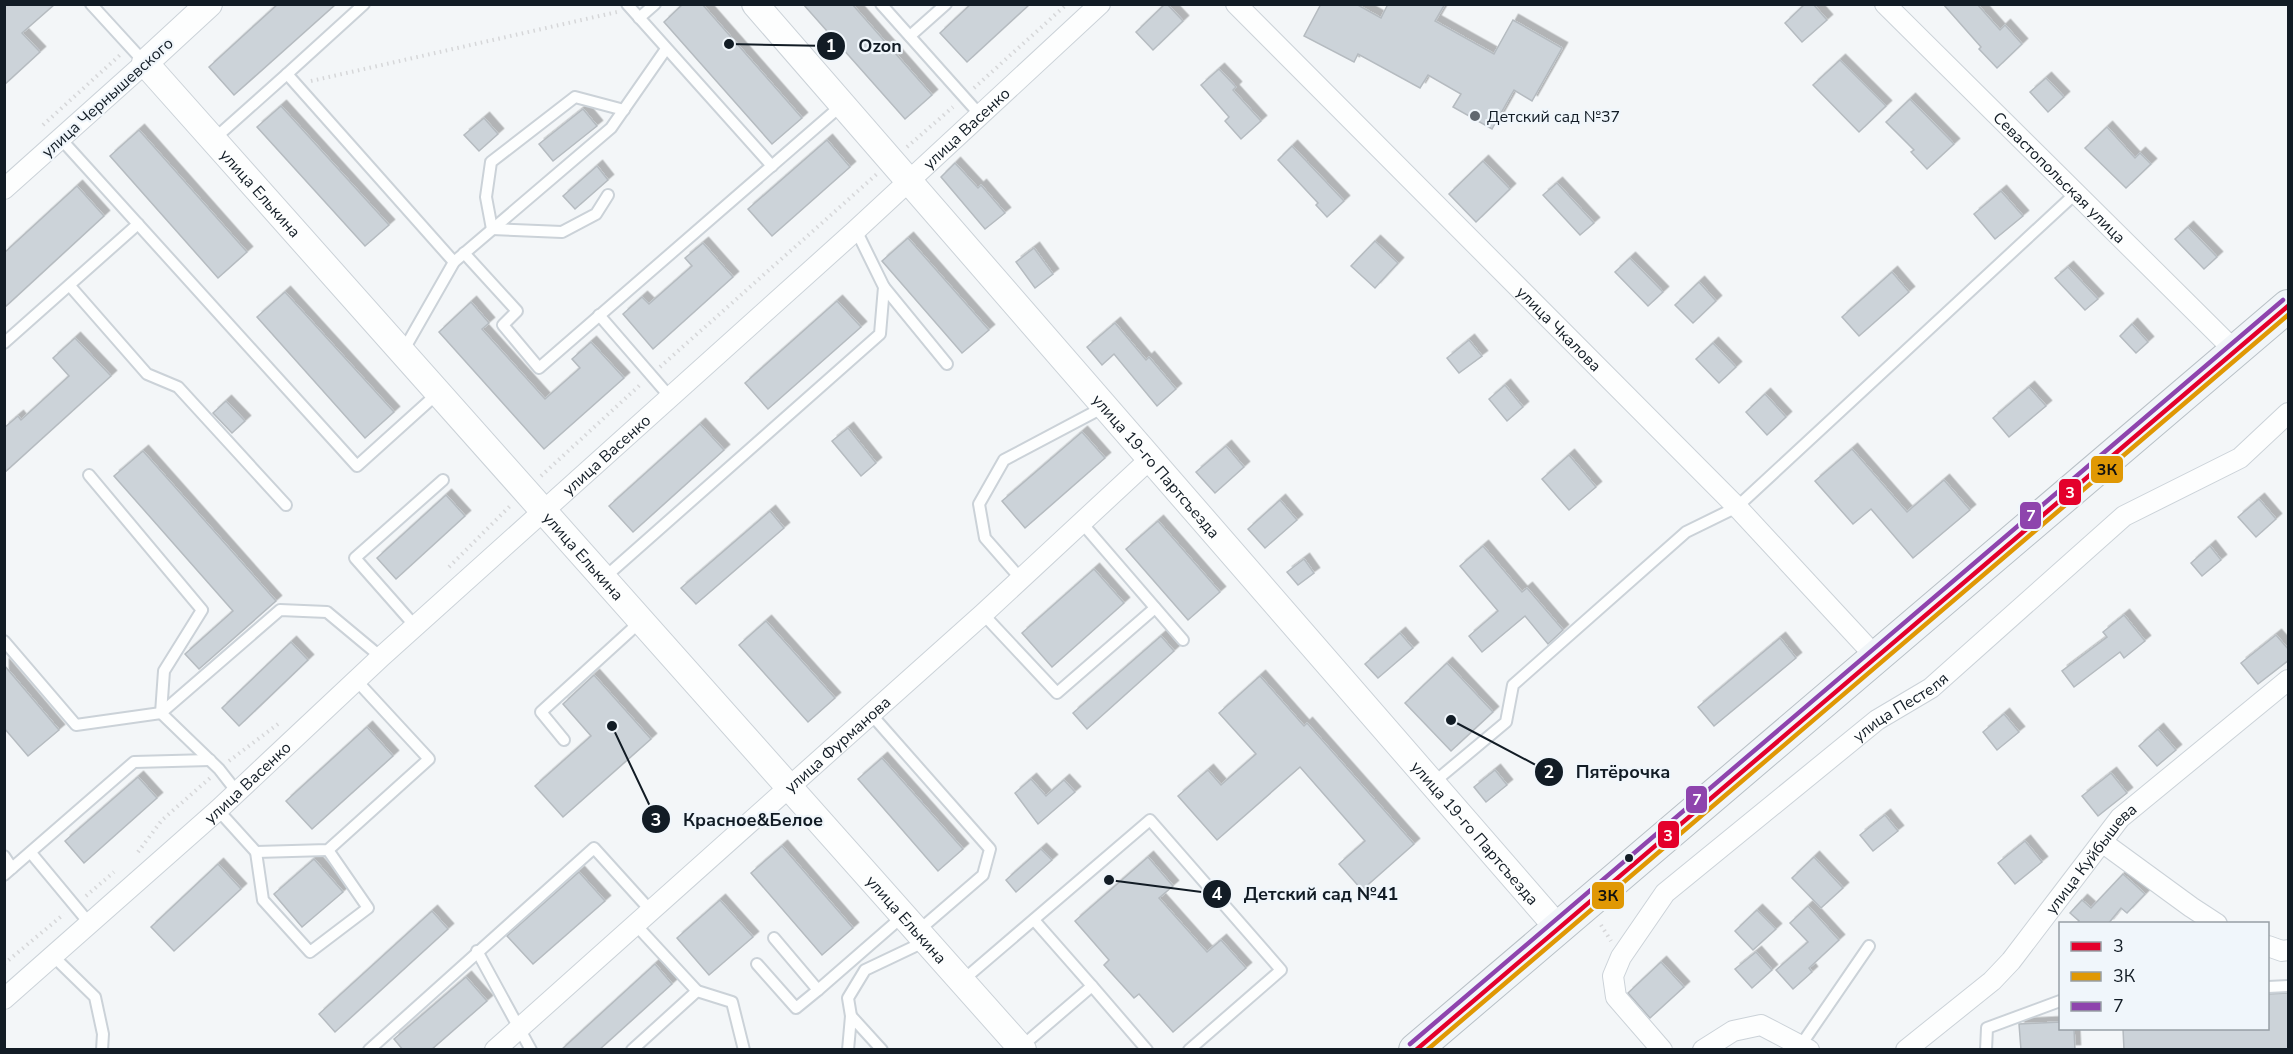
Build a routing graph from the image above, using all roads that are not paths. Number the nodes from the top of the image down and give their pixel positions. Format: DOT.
graph roads {
  1 [pos="91,4"];
  2 [pos="209,4"];
  3 [pos="364,4"];
  4 [pos="655,4"];
  5 [pos="755,4"];
  6 [pos="880,4"];
  7 [pos="946,4"];
  8 [pos="1100,4"];
  9 [pos="1236,4"];
  10 [pos="1885,4"];
  11 [pos="629,7"];
  12 [pos="639,18"];
  13 [pos="910,36"];
  14 [pos="666,49"];
  15 [pos="137,54"];
  16 [pos="287,74"];
  17 [pos="843,104"];
  18 [pos="624,110"];
  19 [pos="981,116"];
  20 [pos="60,138"];
  21 [pos="213,140"];
  22 [pos="772,166"];
  23 [pos="908,180"];
  24 [pos="4,189"];
  25 [pos="2076,193"];
  26 [pos="608,195"];
  27 [pos="138,224"];
  28 [pos="492,229"];
  29 [pos="856,230"];
  30 [pos="464,253"];
  31 [pos="454,262"];
  32 [pos="70,286"];
  33 [pos="884,286"];
  34 [pos="2289,306"];
  35 [pos="599,315"];
  36 [pos="4,344"];
  37 [pos="2235,351"];
  38 [pos="402,352"];
  39 [pos="947,364"];
  40 [pos="438,393"];
  41 [pos="670,397"];
  42 [pos="1104,407"];
  43 [pos="2289,413"];
  44 [pos="1149,460"];
  45 [pos="89,475"];
  46 [pos="443,480"];
  47 [pos="286,505"];
  48 [pos="1737,507"];
  49 [pos="544,511"];
  50 [pos="1080,522"];
  51 [pos="603,578"];
  52 [pos="1020,578"];
  53 [pos="1155,608"];
  54 [pos="983,614"];
  55 [pos="641,621"];
  56 [pos="415,626"];
  57 [pos="1183,640"];
  58 [pos="4,641"];
  59 [pos="381,657"];
  60 [pos="1876,657"];
  61 [pos="356,680"];
  62 [pos="2289,680"];
  63 [pos="161,713"];
  64 [pos="870,713"];
  65 [pos="564,740"];
  66 [pos="210,760"];
  67 [pos="1433,783"];
  68 [pos="788,786"];
  69 [pos="237,792"];
  70 [pos="218,810"];
  71 [pos="2102,842"];
  72 [pos="328,850"];
  73 [pos="256,852"];
  74 [pos="31,853"];
  75 [pos="4,856"];
  76 [pos="8,872"];
  77 [pos="651,911"];
  78 [pos="1034,920"];
  79 [pos="2214,922"];
  80 [pos="90,924"];
  81 [pos="635,924"];
  82 [pos="1558,928"];
  83 [pos="916,930"];
  84 [pos="774,938"];
  85 [pos="1869,946"];
  86 [pos="2269,946"];
  87 [pos="2289,950"];
  88 [pos="477,951"];
  89 [pos="53,956"];
  90 [pos="757,964"];
  91 [pos="962,981"];
  92 [pos="1092,986"];
  93 [pos="2289,986"];
  94 [pos="2269,987"];
  95 [pos="697,990"];
  96 [pos="818,990"];
  97 [pos="4,999"];
  98 [pos="2059,1002"];
  99 [pos="851,1016"];
  100 [pos="519,1028"];
  101 [pos="1805,1047"];
  102 [pos="1022,1048"];
  103 [pos="102,1050"];
  104 [pos="369,1050"];
  105 [pos="495,1050"];
  106 [pos="531,1050"];
  107 [pos="632,1050"];
  108 [pos="744,1050"];
  109 [pos="848,1050"];
  110 [pos="882,1050"];
  111 [pos="1147,1050"];
  112 [pos="1189,1050"];
  113 [pos="1415,1050"];
  114 [pos="1662,1050"];
  115 [pos="1703,1050"];
  116 [pos="1906,1050"];
  117 [pos="1986,1050"];
  1 -- 15 [label="lane"];
  2 -- 15 [label="street, улица Чернышевского"];
  3 -- 16 [label="lane"];
  4 -- 12 [label="lane"];
  5 -- 17 [label="street, улица 19-го Партсъезда"];
  6 -- 13 [label="lane"];
  7 -- 13 [label="lane"];
  8 -- 19 [label="street, улица Васенко"];
  9 -- 48 [label="street, улица Чкалова"];
  10 -- 25 [label="street, Севастопольская улица"];
  11 -- 12 [label="lane"];
  12 -- 14 [label="lane"];
  13 -- 19 [label="lane"];
  14 -- 18 [label="lane"];
  14 -- 22 [label="lane"];
  15 -- 20 [label="street, улица Чернышевского"];
  15 -- 21 [label="street, улица Елькина"];
  16 -- 21 [label="lane"];
  16 -- 31 [label="lane"];
  17 -- 22 [label="lane"];
  17 -- 23 [label="street, улица 19-го Партсъезда"];
  18 -- 28 [label="lane"];
  18 -- 28 [label="lane"];
  19 -- 23 [label="street, улица Васенко"];
  20 -- 24 [label="street, улица Чернышевского"];
  20 -- 27 [label="lane"];
  21 -- 38 [label="street, улица Елькина"];
  22 -- 35 [label="lane"];
  23 -- 29 [label="street, улица Васенко"];
  23 -- 42 [label="street, улица 19-го Партсъезда"];
  25 -- 37 [label="street, Севастопольская улица"];
  25 -- 48 [label="lane"];
  26 -- 28 [label="lane"];
  27 -- 32 [label="lane"];
  27 -- 40 [label="lane"];
  28 -- 30 [label="lane"];
  29 -- 33 [label="lane"];
  29 -- 41 [label="street, улица Васенко"];
  30 -- 31 [label="lane"];
  30 -- 35 [label="lane"];
  31 -- 38 [label="lane"];
  32 -- 36 [label="lane"];
  32 -- 47 [label="lane"];
  33 -- 39 [label="lane"];
  33 -- 51 [label="lane"];
  34 -- 37 [label="main road"];
  35 -- 41 [label="lane"];
  37 -- 60 [label="main road"];
  38 -- 40 [label="street, улица Елькина"];
  40 -- 49 [label="street, улица Елькина"];
  41 -- 49 [label="street, улица Васенко"];
  42 -- 44 [label="street, улица 19-го Партсъезда"];
  42 -- 52 [label="lane"];
  43 -- 114 [label="street, улица Пестеля"];
  44 -- 50 [label="street, улица Фурманова"];
  44 -- 67 [label="street, улица 19-го Партсъезда"];
  45 -- 63 [label="lane"];
  46 -- 56 [label="lane"];
  48 -- 60 [label="street, улица Чкалова"];
  48 -- 67 [label="lane"];
  49 -- 51 [label="street, улица Елькина"];
  49 -- 56 [label="street, улица Васенко"];
  50 -- 52 [label="street, улица Фурманова"];
  50 -- 53 [label="lane"];
  51 -- 55 [label="street, улица Елькина"];
  52 -- 54 [label="street, улица Фурманова"];
  53 -- 54 [label="lane"];
  53 -- 57 [label="lane"];
  54 -- 64 [label="street, улица Фурманова"];
  55 -- 65 [label="lane"];
  55 -- 68 [label="street, улица Елькина"];
  56 -- 59 [label="street, улица Васенко"];
  58 -- 63 [label="lane"];
  59 -- 61 [label="street, улица Васенко"];
  59 -- 63 [label="lane"];
  60 -- 82 [label="main road"];
  61 -- 69 [label="street, улица Васенко"];
  61 -- 72 [label="lane"];
  62 -- 71 [label="street, улица Куйбышева"];
  63 -- 66 [label="lane"];
  64 -- 68 [label="street, улица Фурманова"];
  64 -- 83 [label="lane"];
  66 -- 69 [label="lane"];
  66 -- 74 [label="lane"];
  67 -- 82 [label="street, улица 19-го Партсъезда"];
  68 -- 77 [label="street, улица Фурманова"];
  68 -- 83 [label="street, улица Елькина"];
  69 -- 70 [label="street, улица Васенко"];
  70 -- 73 [label="lane"];
  70 -- 80 [label="street, улица Васенко"];
  71 -- 79 [label="street"];
  71 -- 116 [label="street, улица Куйбышева"];
  72 -- 73 [label="lane"];
  72 -- 73 [label="lane"];
  74 -- 76 [label="lane"];
  74 -- 80 [label="lane"];
  75 -- 76 [label="lane"];
  77 -- 81 [label="street, улица Фурманова"];
  77 -- 88 [label="lane"];
  78 -- 91 [label="lane"];
  78 -- 92 [label="lane"];
  78 -- 112 [label="lane"];
  80 -- 89 [label="street, улица Васенко"];
  81 -- 95 [label="lane"];
  81 -- 100 [label="street, улица Фурманова"];
  82 -- 113 [label="main road"];
  83 -- 91 [label="street, улица Елькина"];
  83 -- 96 [label="lane"];
  83 -- 99 [label="lane"];
  84 -- 96 [label="lane"];
  85 -- 101 [label="lane"];
  86 -- 87 [label="street"];
  88 -- 100 [label="lane"];
  88 -- 104 [label="lane"];
  89 -- 97 [label="street, улица Васенко"];
  89 -- 103 [label="lane"];
  90 -- 96 [label="lane"];
  91 -- 102 [label="street, улица Елькина"];
  92 -- 102 [label="lane"];
  92 -- 111 [label="lane"];
  93 -- 94 [label="lane"];
  95 -- 107 [label="lane"];
  95 -- 108 [label="lane"];
  98 -- 117 [label="lane"];
  99 -- 109 [label="lane"];
  99 -- 110 [label="lane"];
  100 -- 105 [label="street, улица Фурманова"];
  100 -- 106 [label="lane"];
  101 -- 115 [label="street"];
}
